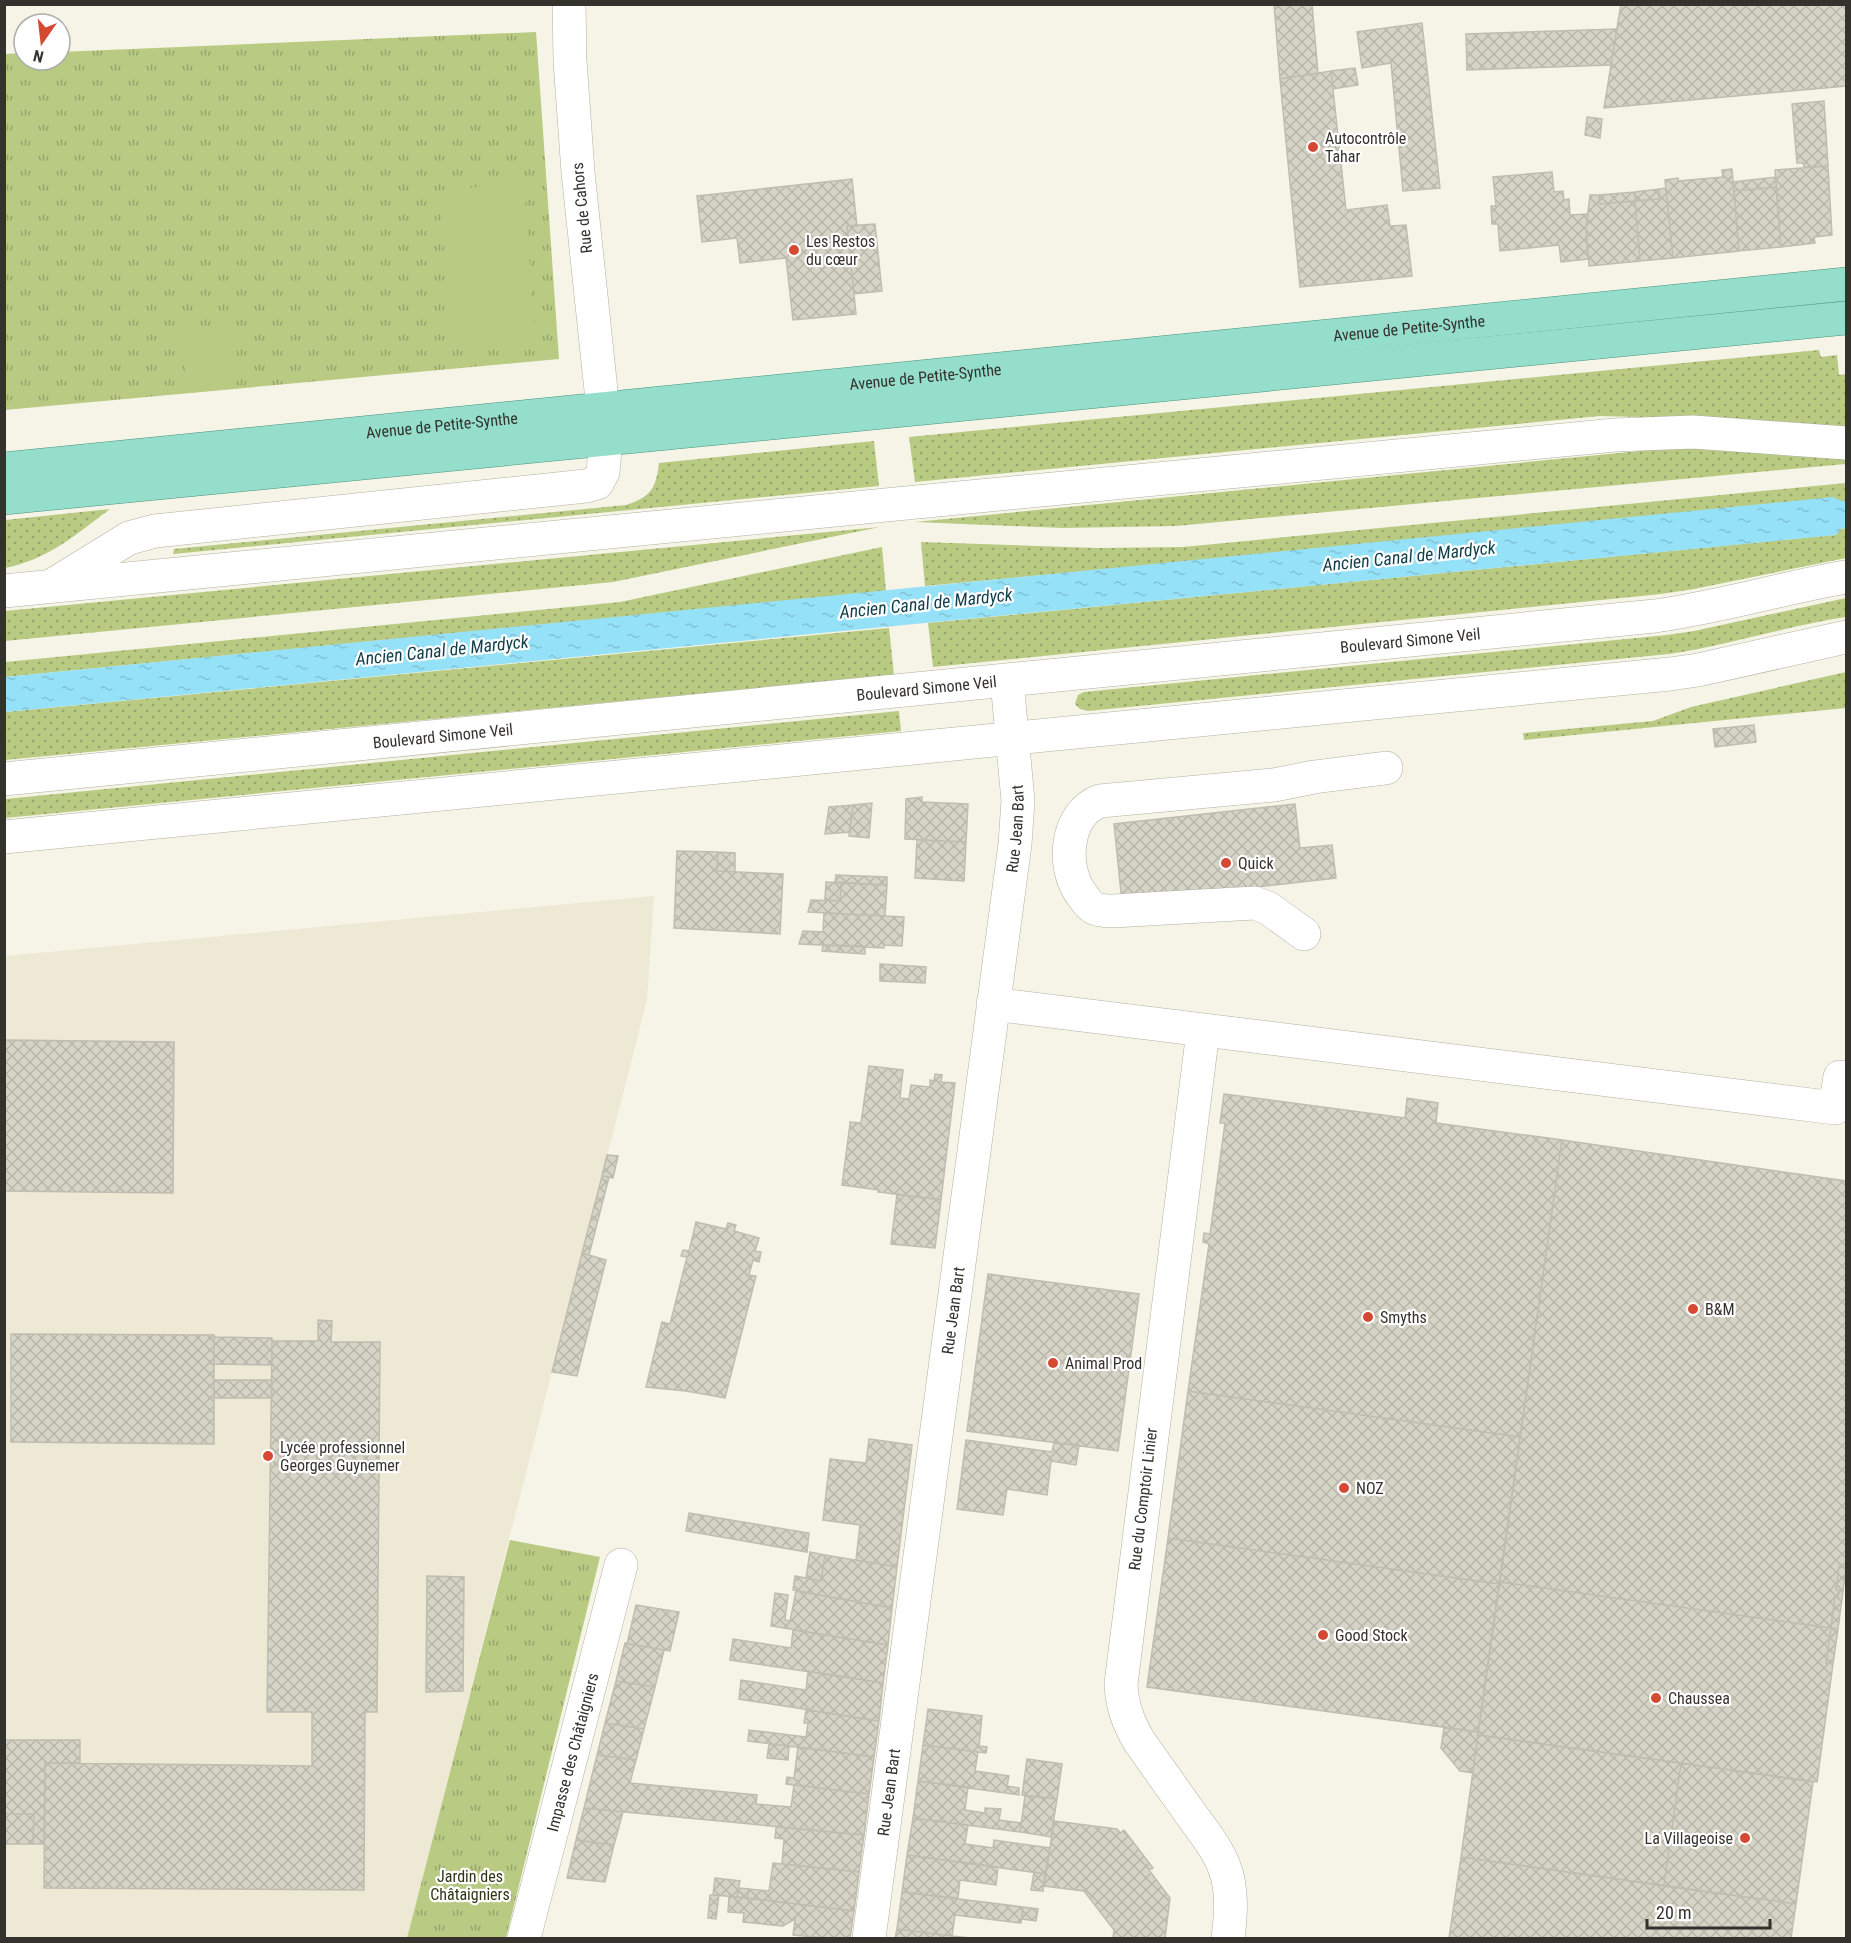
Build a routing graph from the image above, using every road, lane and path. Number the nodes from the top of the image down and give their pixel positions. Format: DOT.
graph roads {
  1 [pos="569,4"];
  2 [pos="1846,284"];
  3 [pos="1846,318"];
  4 [pos="604,424"];
  5 [pos="1846,443"];
  6 [pos="4,469"];
  7 [pos="4,498"];
  8 [pos="1846,578"];
  9 [pos="50,587"];
  10 [pos="4,591"];
  11 [pos="1846,637"];
  12 [pos="1007,681"];
  13 [pos="1014,738"];
  14 [pos="1386,768"];
  15 [pos="4,779"];
  16 [pos="4,837"];
  17 [pos="1304,934"];
  18 [pos="993,1004"];
  19 [pos="1203,1031"];
  20 [pos="1846,1078"];
  21 [pos="621,1565"];
  22 [pos="525,1938"];
  23 [pos="869,1938"];
  24 [pos="1228,1938"];
  1 -- 4 [label="street, Rue de Cahors"];
  2 -- 4 [label="main road, Avenue de Petite-Synthe"];
  3 -- 4 [label="main road, Avenue de Petite-Synthe"];
  4 -- 6 [label="main road, Avenue de Petite-Synthe"];
  4 -- 7 [label="main road, Avenue de Petite-Synthe"];
  4 -- 9 [label="street"];
  5 -- 9 [label="street"];
  8 -- 12 [label="street, Boulevard Simone Veil"];
  9 -- 10 [label="street"];
  11 -- 13 [label="street"];
  12 -- 13 [label="street, Rue Jean Bart"];
  12 -- 15 [label="street, Boulevard Simone Veil"];
  13 -- 16 [label="street"];
  13 -- 18 [label="street, Rue Jean Bart"];
  14 -- 17 [label="street"];
  18 -- 19 [label="street"];
  18 -- 23 [label="street, Rue Jean Bart"];
  19 -- 20 [label="street"];
  19 -- 24 [label="street, Rue du Comptoir Linier"];
  21 -- 22 [label="street, Impasse des Châtaigniers"];
}
